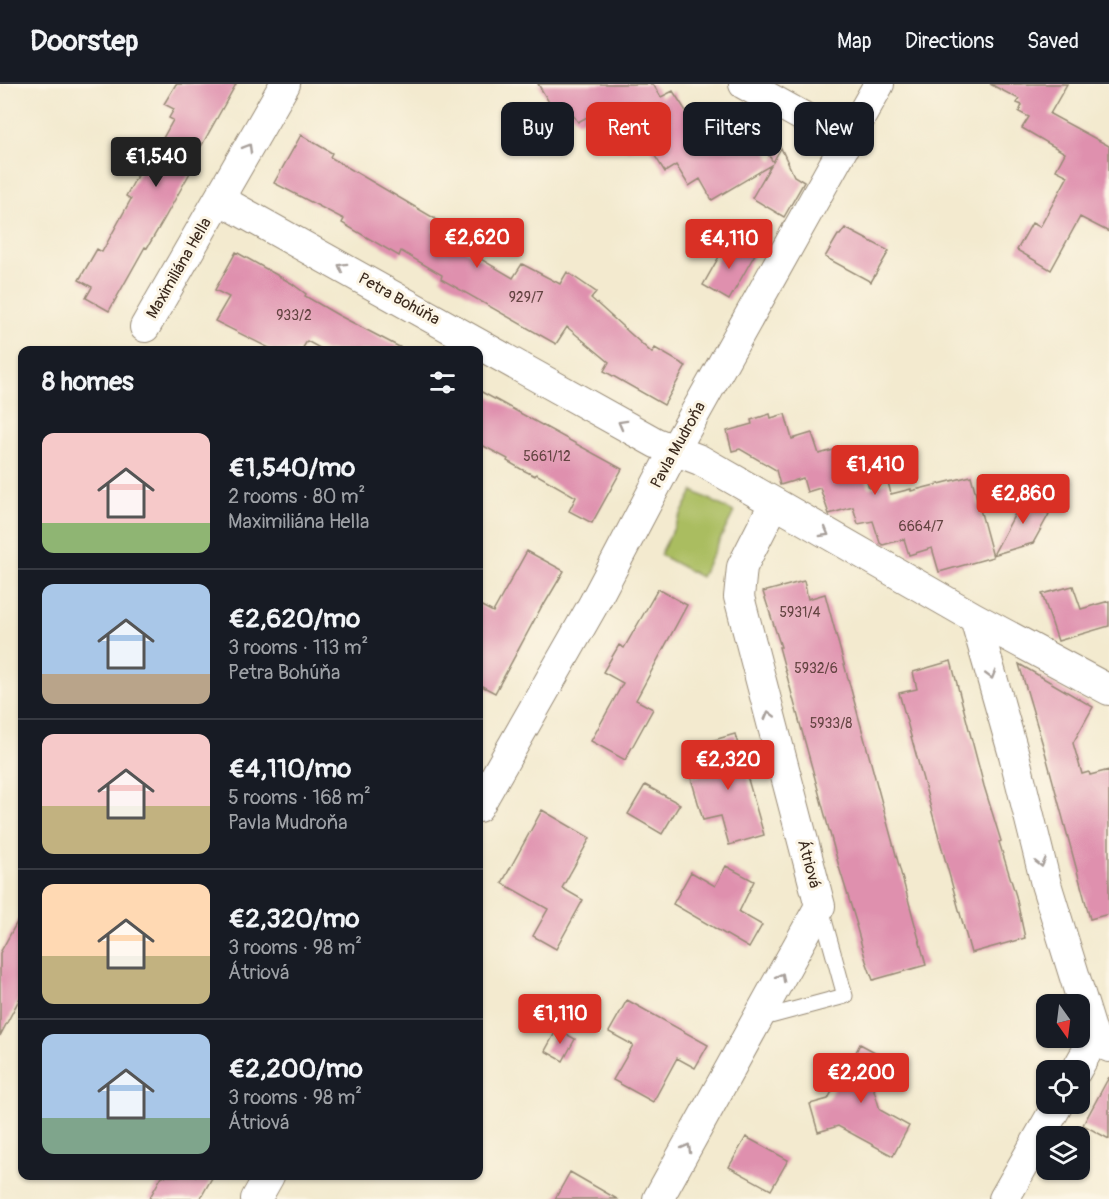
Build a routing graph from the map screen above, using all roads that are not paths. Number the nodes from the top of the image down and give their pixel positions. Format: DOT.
graph roads {
  1 [pos="285,84"];
  2 [pos="744,84"];
  3 [pos="879,84"];
  4 [pos="869,102"];
  5 [pos="794,111"];
  6 [pos="840,156"];
  7 [pos="219,199"];
  8 [pos="145,327"];
  9 [pos="482,346"];
  10 [pos="483,346"];
  11 [pos="675,449"];
  12 [pos="774,504"];
  13 [pos="975,618"];
  14 [pos="1109,690"];
  15 [pos="483,798"];
  16 [pos="820,906"];
  17 [pos="759,1019"];
  18 [pos="1102,1043"];
  19 [pos="1086,1060"];
  20 [pos="1052,1114"];
  21 [pos="267,1180"];
  22 [pos="256,1199"];
  23 [pos="658,1199"];
  24 [pos="1004,1199"];
  7 -- 1 [label="street, Maximiliána Hella, one-way"];
  2 -- 5 [label="street"];
  3 -- 4 [label="street, Pavla Mudroňa"];
  6 -- 11 [label="street, Pavla Mudroňa"];
  7 -- 8 [label="street, Maximiliána Hella"];
  9 -- 7 [label="street, Petra Bohúňa, one-way"];
  11 -- 10 [label="street, Petra Bohúňa, one-way"];
  11 -- 12 [label="street"];
  11 -- 15 [label="street, Pavla Mudroňa"];
  12 -- 13 [label="street, one-way"];
  16 -- 12 [label="street, Átriová, one-way"];
  13 -- 14 [label="street"];
  13 -- 18 [label="street, one-way"];
  17 -- 16 [label="street, Átriová, one-way"];
  16 -- 17 [label="lane"];
  23 -- 17 [label="street, Átriová, one-way"];
  18 -- 19 [label="street"];
  20 -- 24 [label="street"];
  21 -- 22 [label="street"];
}
